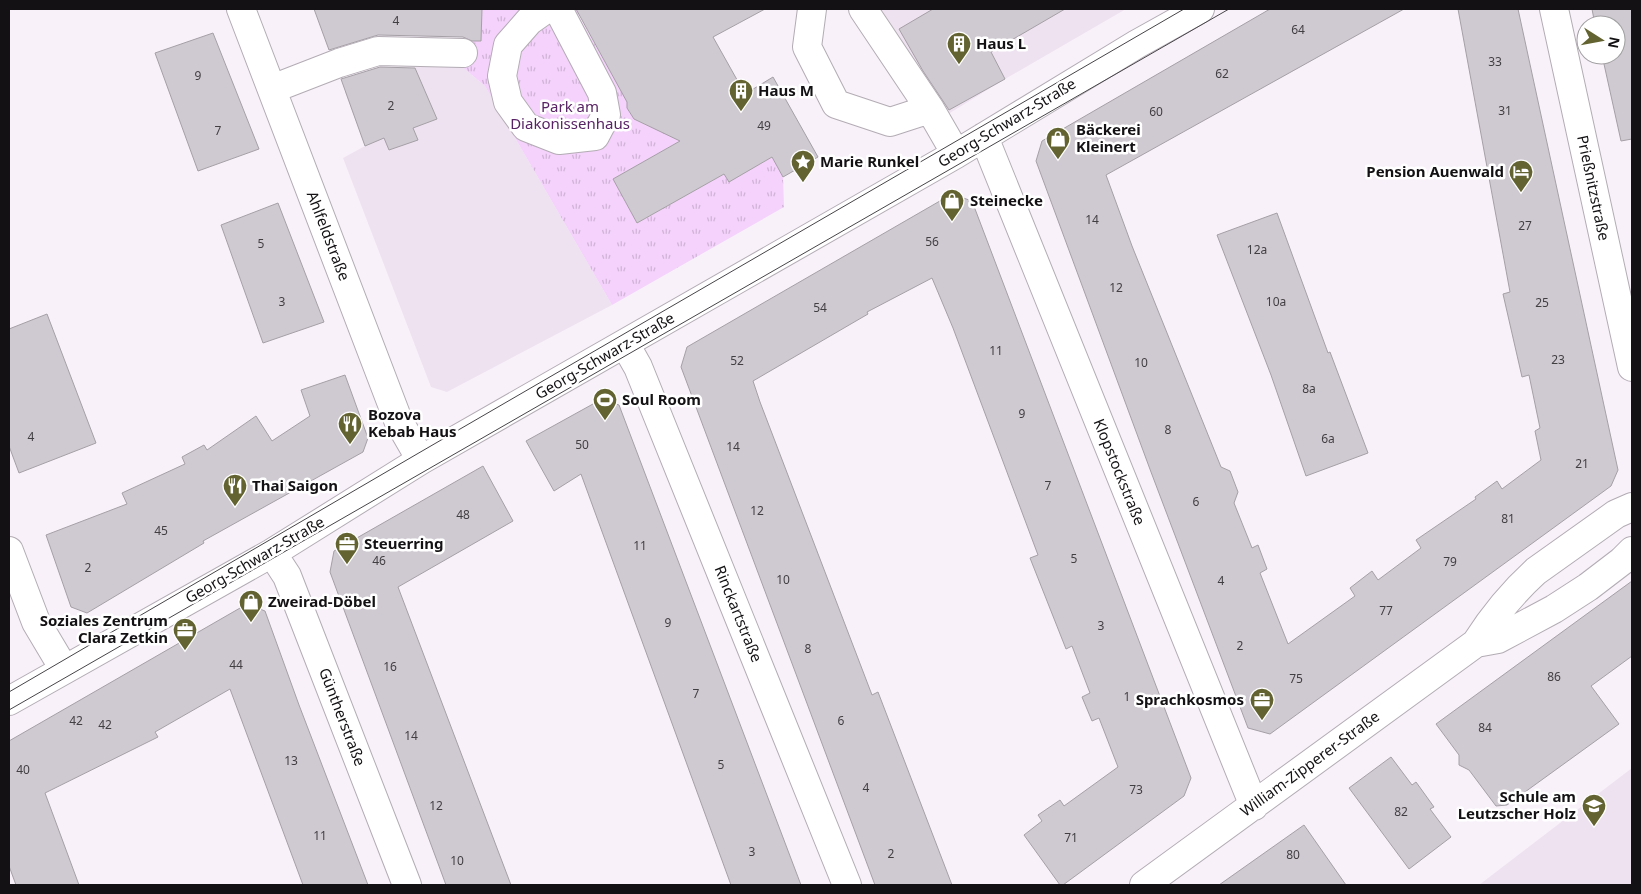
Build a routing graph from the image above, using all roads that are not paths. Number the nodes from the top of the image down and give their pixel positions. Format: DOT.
graph roads {
  1 [pos="241,9"];
  2 [pos="546,9"];
  3 [pos="558,9"];
  4 [pos="812,9"];
  5 [pos="1200,9"];
  6 [pos="1554,9"];
  7 [pos="867,10"];
  8 [pos="463,53"];
  9 [pos="272,90"];
  10 [pos="930,109"];
  11 [pos="984,137"];
  12 [pos="956,154"];
  13 [pos="625,344"];
  14 [pos="1632,367"];
  15 [pos="421,460"];
  16 [pos="1632,507"];
  17 [pos="9,550"];
  18 [pos="1632,551"];
  19 [pos="272,553"];
  20 [pos="1476,643"];
  21 [pos="64,669"];
  22 [pos="9,701"];
  23 [pos="1254,806"];
  24 [pos="407,885"];
  25 [pos="847,885"];
  26 [pos="1144,885"];
  1 -- 9 [label="street, Ahlfeldstraße"];
  2 -- 3 [label="street"];
  4 -- 10 [label="street"];
  5 -- 11 [label="street, Georg-Schwarz-Straße"];
  6 -- 14 [label="street, Prießnitzstraße"];
  7 -- 10 [label="street"];
  8 -- 9 [label="street"];
  9 -- 15 [label="street, Ahlfeldstraße"];
  10 -- 12 [label="street"];
  11 -- 12 [label="street, Georg-Schwarz-Straße"];
  11 -- 23 [label="street, Klopstockstraße"];
  12 -- 13 [label="street, Georg-Schwarz-Straße"];
  13 -- 15 [label="street, Georg-Schwarz-Straße"];
  13 -- 25 [label="street, Rinckartstraße"];
  15 -- 19 [label="street, Georg-Schwarz-Straße"];
  16 -- 20 [label="street, William-Zipperer-Straße"];
  17 -- 21 [label="street"];
  18 -- 20 [label="street, William-Zipperer-Straße"];
  19 -- 21 [label="street, Georg-Schwarz-Straße"];
  19 -- 24 [label="street, Güntherstraße"];
  20 -- 23 [label="street, William-Zipperer-Straße"];
  21 -- 22 [label="street, Georg-Schwarz-Straße"];
  23 -- 26 [label="street, William-Zipperer-Straße"];
}
